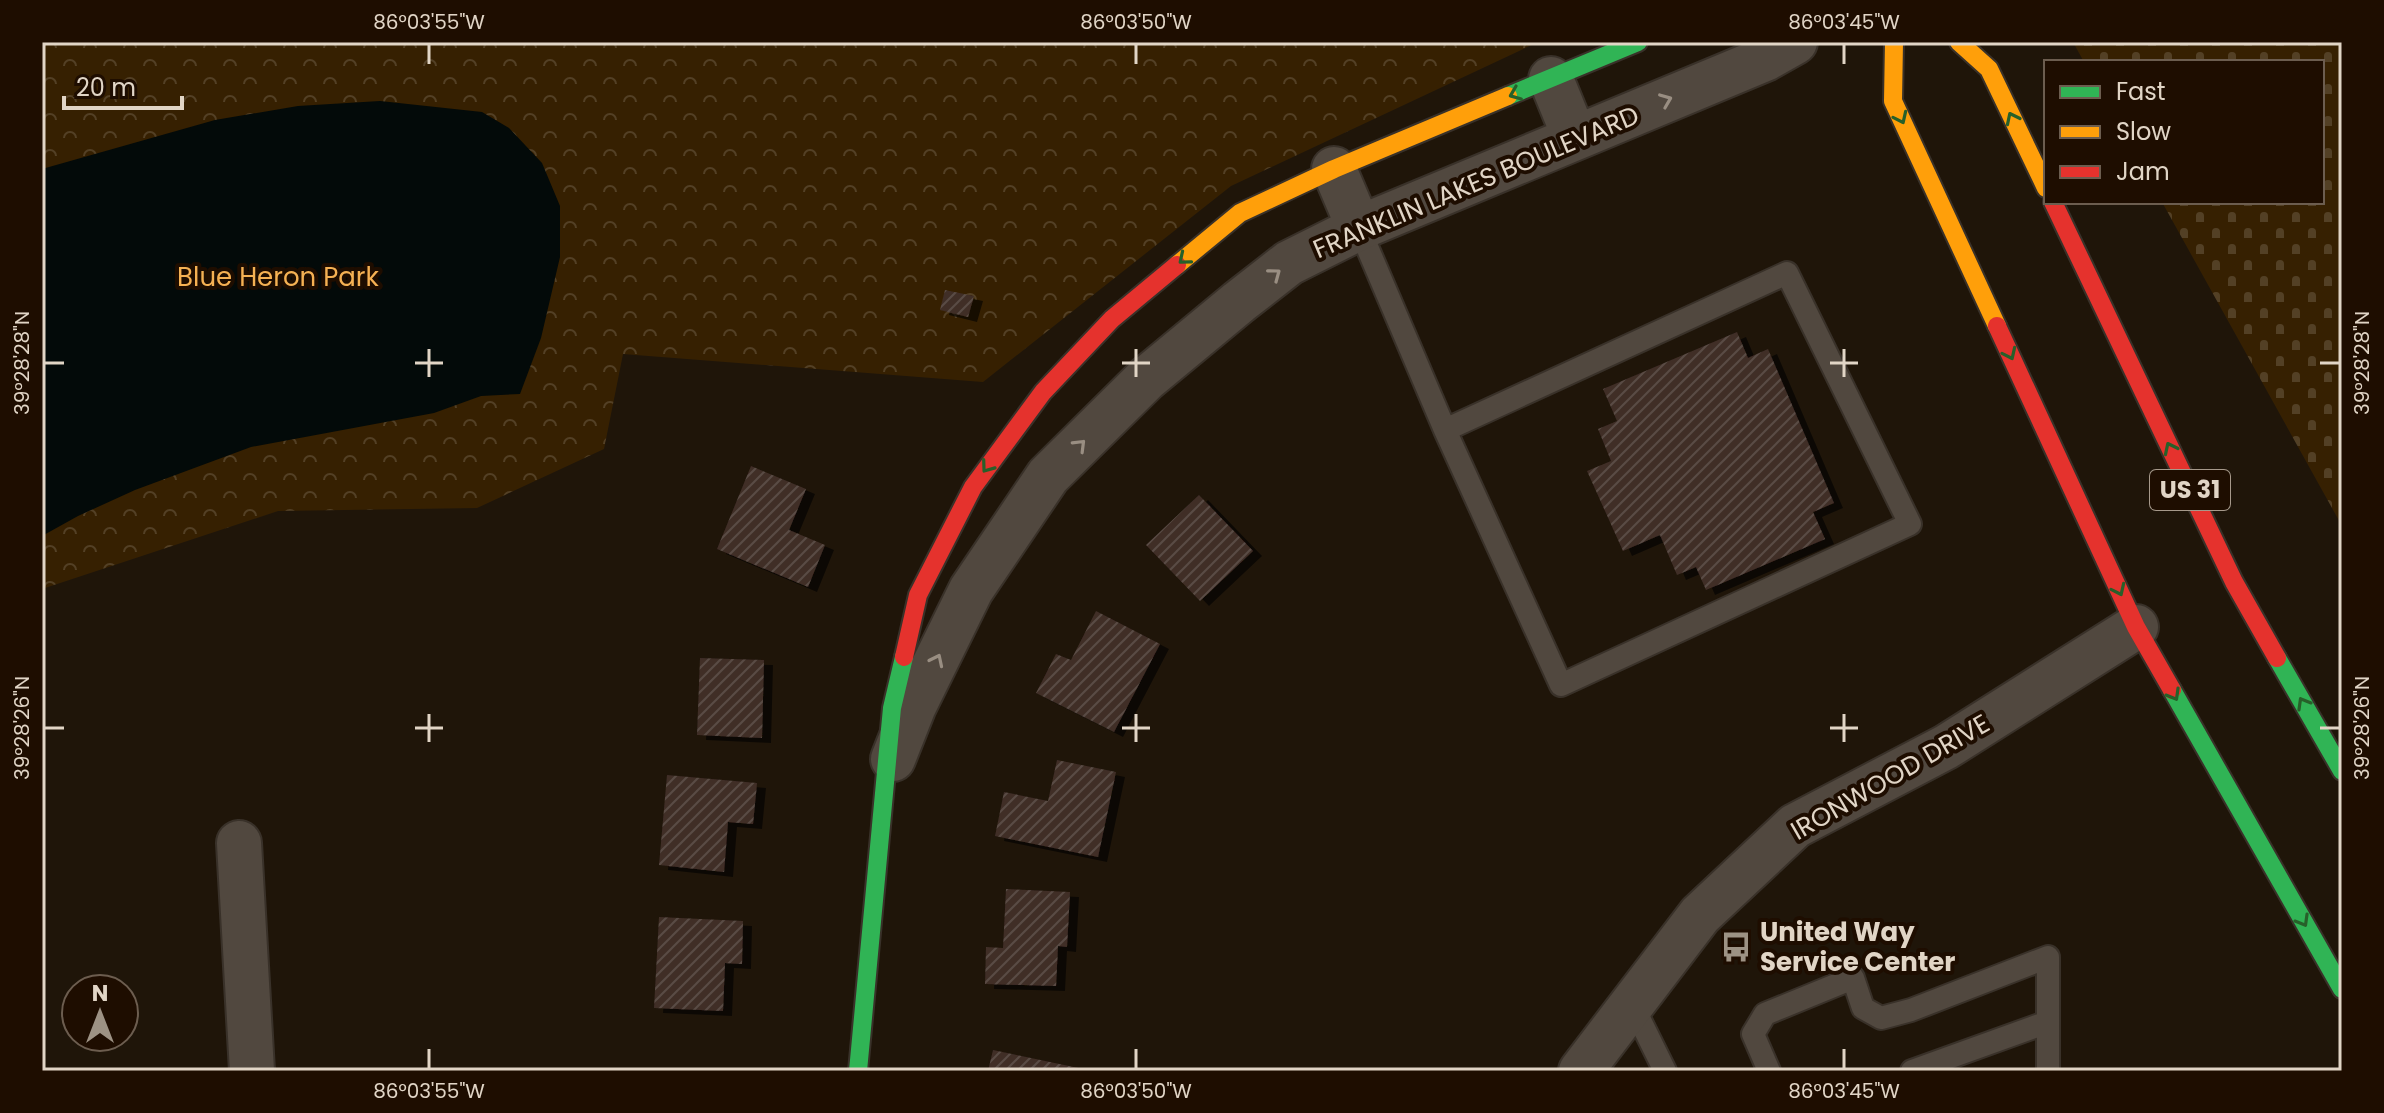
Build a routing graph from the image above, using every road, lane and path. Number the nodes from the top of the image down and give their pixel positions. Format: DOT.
graph roads {
  1 [pos="1638,42"];
  2 [pos="1795,42"];
  3 [pos="1894,42"];
  4 [pos="1959,42"];
  5 [pos="1551,79"];
  6 [pos="1575,138"];
  7 [pos="1334,169"];
  8 [pos="2044,184"];
  9 [pos="2054,204"];
  10 [pos="1359,228"];
  11 [pos="1445,430"];
  12 [pos="2136,627"];
  13 [pos="2342,771"];
  14 [pos="884,783"];
  15 [pos="239,843"];
  16 [pos="2342,989"];
  17 [pos="1632,1004"];
  18 [pos="2048,1022"];
  19 [pos="252,1071"];
  20 [pos="858,1071"];
  21 [pos="1581,1071"];
  22 [pos="1665,1071"];
  23 [pos="1769,1071"];
  24 [pos="1912,1071"];
  25 [pos="2048,1071"];
  1 -- 5 [label="main road, FRANKLIN LAKES BOULEVARD"];
  6 -- 2 [label="street, FRANKLIN LAKES BOULEVARD, one-way"];
  3 -- 12 [label="main road, one-way"];
  8 -- 4 [label="main road, one-way"];
  5 -- 6 [label="street"];
  5 -- 7 [label="main road, FRANKLIN LAKES BOULEVARD, one-way"];
  6 -- 10 [label="street, FRANKLIN LAKES BOULEVARD"];
  7 -- 10 [label="street"];
  7 -- 14 [label="main road, FRANKLIN LAKES BOULEVARD, one-way"];
  13 -- 9 [label="main road, US 31, one-way"];
  10 -- 11 [label="lane"];
  14 -- 10 [label="street, FRANKLIN LAKES BOULEVARD, one-way"];
  11 -- 11 [label="lane"];
  12 -- 16 [label="main road, one-way"];
  12 -- 17 [label="street, IRONWOOD DRIVE"];
  14 -- 20 [label="main road, FRANKLIN LAKES BOULEVARD"];
  15 -- 19 [label="street"];
  17 -- 21 [label="street, IRONWOOD DRIVE"];
  17 -- 22 [label="lane"];
  18 -- 23 [label="lane"];
  18 -- 24 [label="lane"];
  18 -- 25 [label="lane"];
}
